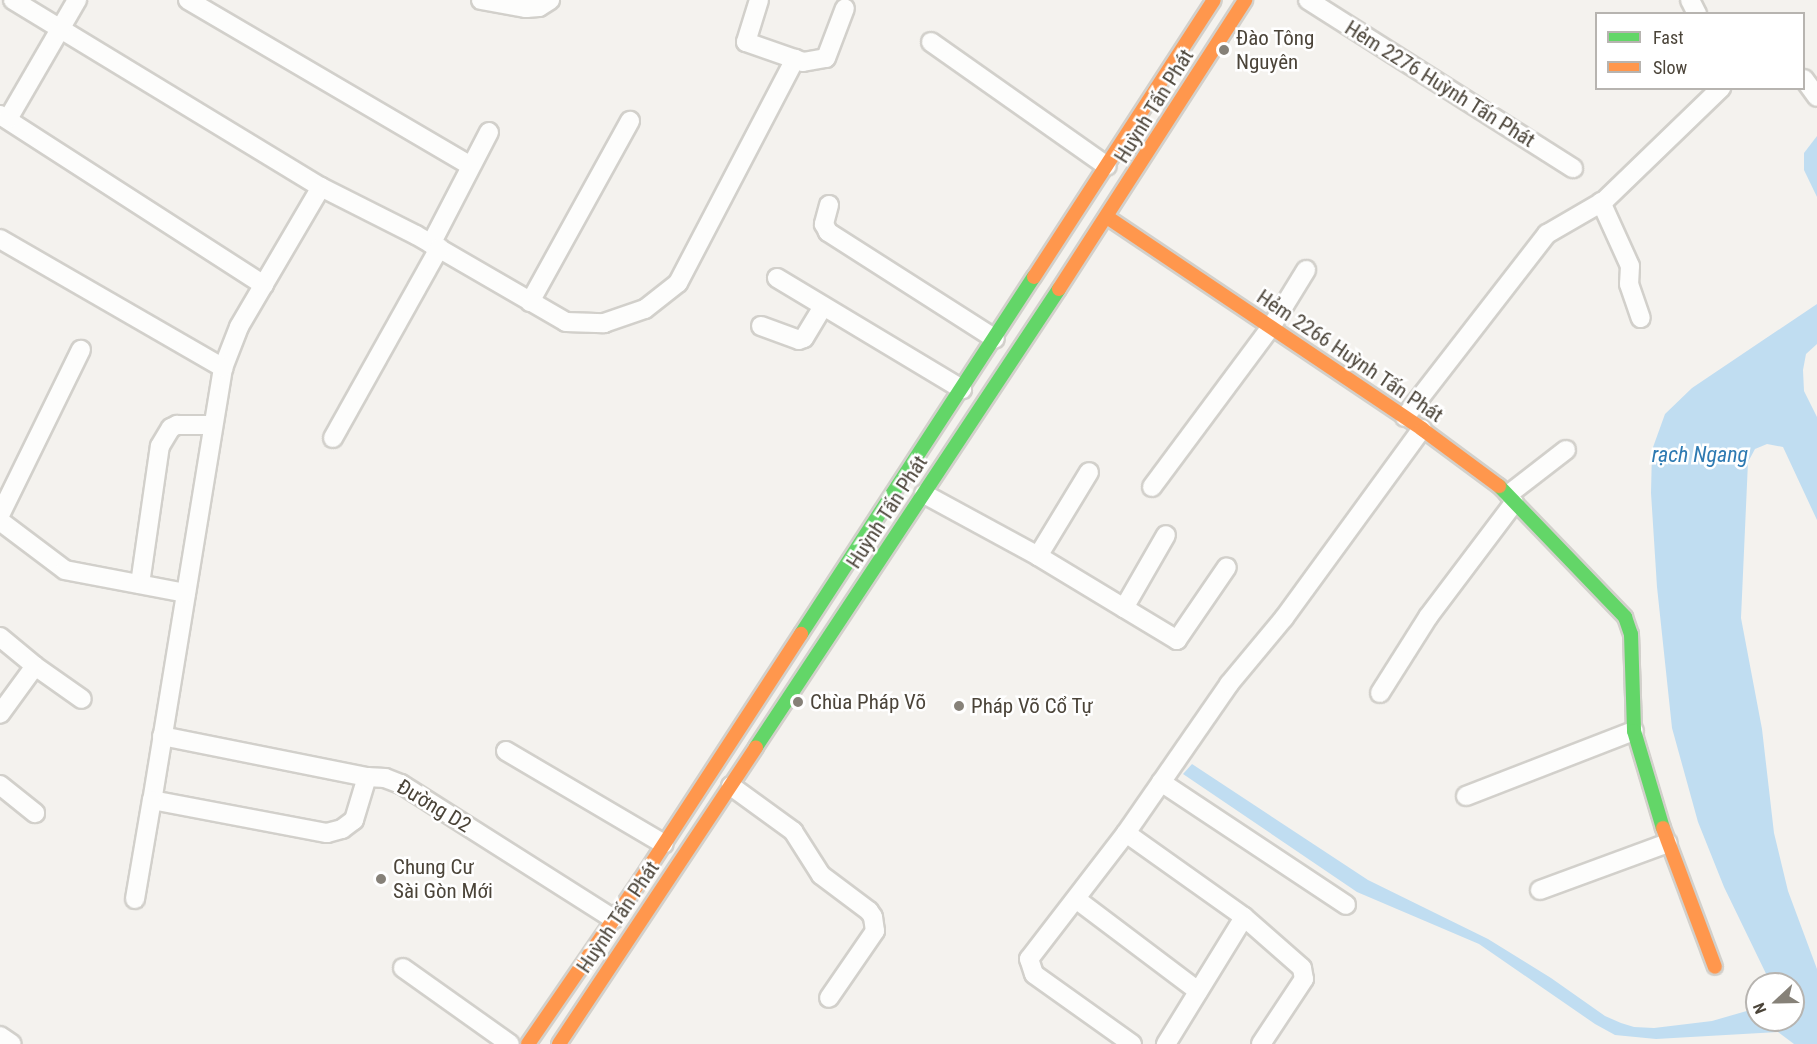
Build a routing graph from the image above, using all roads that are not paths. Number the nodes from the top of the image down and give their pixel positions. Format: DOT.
graph roads {
  1 [pos="13,0"];
  2 [pos="77,0"];
  3 [pos="481,0"];
  4 [pos="550,0"];
  5 [pos="759,0"];
  6 [pos="1214,0"];
  7 [pos="1245,0"];
  8 [pos="1308,0"];
  9 [pos="192,1"];
  10 [pos="845,8"];
  11 [pos="61,27"];
  12 [pos="931,42"];
  13 [pos="795,59"];
  14 [pos="1805,82"];
  15 [pos="1719,90"];
  16 [pos="1817,97"];
  17 [pos="4,117"];
  18 [pos="630,121"];
  19 [pos="489,132"];
  20 [pos="471,166"];
  21 [pos="1107,166"];
  22 [pos="1573,168"];
  23 [pos="321,188"];
  24 [pos="1601,202"];
  25 [pos="829,205"];
  26 [pos="1107,217"];
  27 [pos="0,239"];
  28 [pos="435,246"];
  29 [pos="1306,270"];
  30 [pos="777,278"];
  31 [pos="264,285"];
  32 [pos="530,302"];
  33 [pos="823,306"];
  34 [pos="1641,318"];
  35 [pos="761,326"];
  36 [pos="1271,327"];
  37 [pos="995,339"];
  38 [pos="81,350"];
  39 [pos="223,368"];
  40 [pos="962,389"];
  41 [pos="1405,417"];
  42 [pos="213,425"];
  43 [pos="1422,429"];
  44 [pos="333,438"];
  45 [pos="1566,450"];
  46 [pos="1089,472"];
  47 [pos="1152,487"];
  48 [pos="924,494"];
  49 [pos="1511,499"];
  50 [pos="0,515"];
  51 [pos="0,521"];
  52 [pos="1166,535"];
  53 [pos="1038,555"];
  54 [pos="1227,567"];
  55 [pos="140,584"];
  56 [pos="186,593"];
  57 [pos="1124,608"];
  58 [pos="0,637"];
  59 [pos="799,638"];
  60 [pos="819,652"];
  61 [pos="35,666"];
  62 [pos="1380,693"];
  63 [pos="82,699"];
  64 [pos="0,714"];
  65 [pos="1634,731"];
  66 [pos="162,736"];
  67 [pos="506,751"];
  68 [pos="367,777"];
  69 [pos="1161,782"];
  70 [pos="0,785"];
  71 [pos="731,786"];
  72 [pos="1466,796"];
  73 [pos="152,800"];
  74 [pos="35,813"];
  75 [pos="1126,833"];
  76 [pos="1668,843"];
  77 [pos="664,844"];
  78 [pos="1540,890"];
  79 [pos="135,898"];
  80 [pos="1076,898"];
  81 [pos="1346,905"];
  82 [pos="1244,917"];
  83 [pos="614,919"];
  84 [pos="1715,967"];
  85 [pos="403,968"];
  86 [pos="1198,991"];
  87 [pos="829,998"];
  88 [pos="0,1036"];
  89 [pos="12,1044"];
  90 [pos="510,1044"];
  91 [pos="528,1044"];
  92 [pos="559,1044"];
  93 [pos="1132,1044"];
  94 [pos="1166,1044"];
  95 [pos="1261,1044"];
  1 -- 11 [label="street"];
  2 -- 11 [label="street"];
  3 -- 4 [label="street"];
  5 -- 13 [label="street"];
  6 -- 21 [label="main road, Huỳnh Tấn Phát"];
  7 -- 26 [label="main road, Huỳnh Tấn Phát"];
  8 -- 22 [label="street, Hẻm 2276 Huỳnh Tấn Phát"];
  9 -- 20 [label="street"];
  10 -- 13 [label="street"];
  11 -- 17 [label="street"];
  11 -- 23 [label="street"];
  12 -- 21 [label="street"];
  13 -- 32 [label="street"];
  14 -- 16 [label="street"];
  15 -- 24 [label="street"];
  17 -- 31 [label="street"];
  18 -- 32 [label="street"];
  19 -- 20 [label="street"];
  20 -- 28 [label="street"];
  21 -- 37 [label="main road, Huỳnh Tấn Phát"];
  23 -- 28 [label="street"];
  23 -- 31 [label="street"];
  24 -- 34 [label="street"];
  24 -- 41 [label="street"];
  25 -- 37 [label="street"];
  26 -- 36 [label="main road, Hẻm 2266 Huỳnh Tấn Phát"];
  26 -- 48 [label="main road, Huỳnh Tấn Phát"];
  27 -- 39 [label="street"];
  28 -- 32 [label="street"];
  28 -- 44 [label="street"];
  29 -- 36 [label="street"];
  30 -- 33 [label="street"];
  31 -- 39 [label="street"];
  33 -- 35 [label="street"];
  33 -- 40 [label="street"];
  36 -- 41 [label="main road, Hẻm 2266 Huỳnh Tấn Phát"];
  36 -- 47 [label="street"];
  37 -- 40 [label="main road, Huỳnh Tấn Phát"];
  38 -- 50 [label="street"];
  39 -- 42 [label="street"];
  40 -- 59 [label="main road, Huỳnh Tấn Phát"];
  41 -- 43 [label="main road, Hẻm 2266 Huỳnh Tấn Phát"];
  42 -- 55 [label="street"];
  42 -- 56 [label="street"];
  43 -- 49 [label="main road, Hẻm 2266 Huỳnh Tấn Phát"];
  43 -- 69 [label="street"];
  45 -- 49 [label="street"];
  46 -- 53 [label="street"];
  48 -- 53 [label="street"];
  48 -- 60 [label="main road, Huỳnh Tấn Phát"];
  49 -- 62 [label="street"];
  49 -- 65 [label="main road, Hẻm 2266 Huỳnh Tấn Phát"];
  51 -- 55 [label="street"];
  52 -- 57 [label="street"];
  53 -- 57 [label="street"];
  54 -- 57 [label="street"];
  55 -- 56 [label="street"];
  56 -- 66 [label="street"];
  58 -- 61 [label="street"];
  59 -- 60 [label="main road"];
  59 -- 77 [label="main road, Huỳnh Tấn Phát"];
  60 -- 71 [label="main road, Huỳnh Tấn Phát"];
  61 -- 63 [label="street"];
  61 -- 64 [label="street"];
  65 -- 72 [label="street"];
  65 -- 76 [label="main road, Hẻm 2266 Huỳnh Tấn Phát"];
  66 -- 68 [label="street, Đường D2"];
  66 -- 73 [label="street"];
  67 -- 77 [label="street"];
  68 -- 73 [label="street"];
  68 -- 83 [label="street, Đường D2"];
  69 -- 75 [label="street"];
  69 -- 81 [label="street"];
  70 -- 74 [label="street"];
  71 -- 87 [label="street"];
  71 -- 92 [label="main road, Huỳnh Tấn Phát"];
  73 -- 79 [label="street"];
  75 -- 80 [label="street"];
  75 -- 82 [label="street"];
  76 -- 78 [label="street"];
  76 -- 84 [label="main road, Hẻm 2266 Huỳnh Tấn Phát"];
  77 -- 83 [label="main road, Huỳnh Tấn Phát"];
  80 -- 86 [label="street"];
  80 -- 93 [label="street"];
  82 -- 86 [label="street"];
  82 -- 95 [label="street"];
  83 -- 91 [label="main road, Huỳnh Tấn Phát"];
  85 -- 90 [label="street"];
  86 -- 94 [label="street"];
  88 -- 89 [label="street"];
}
